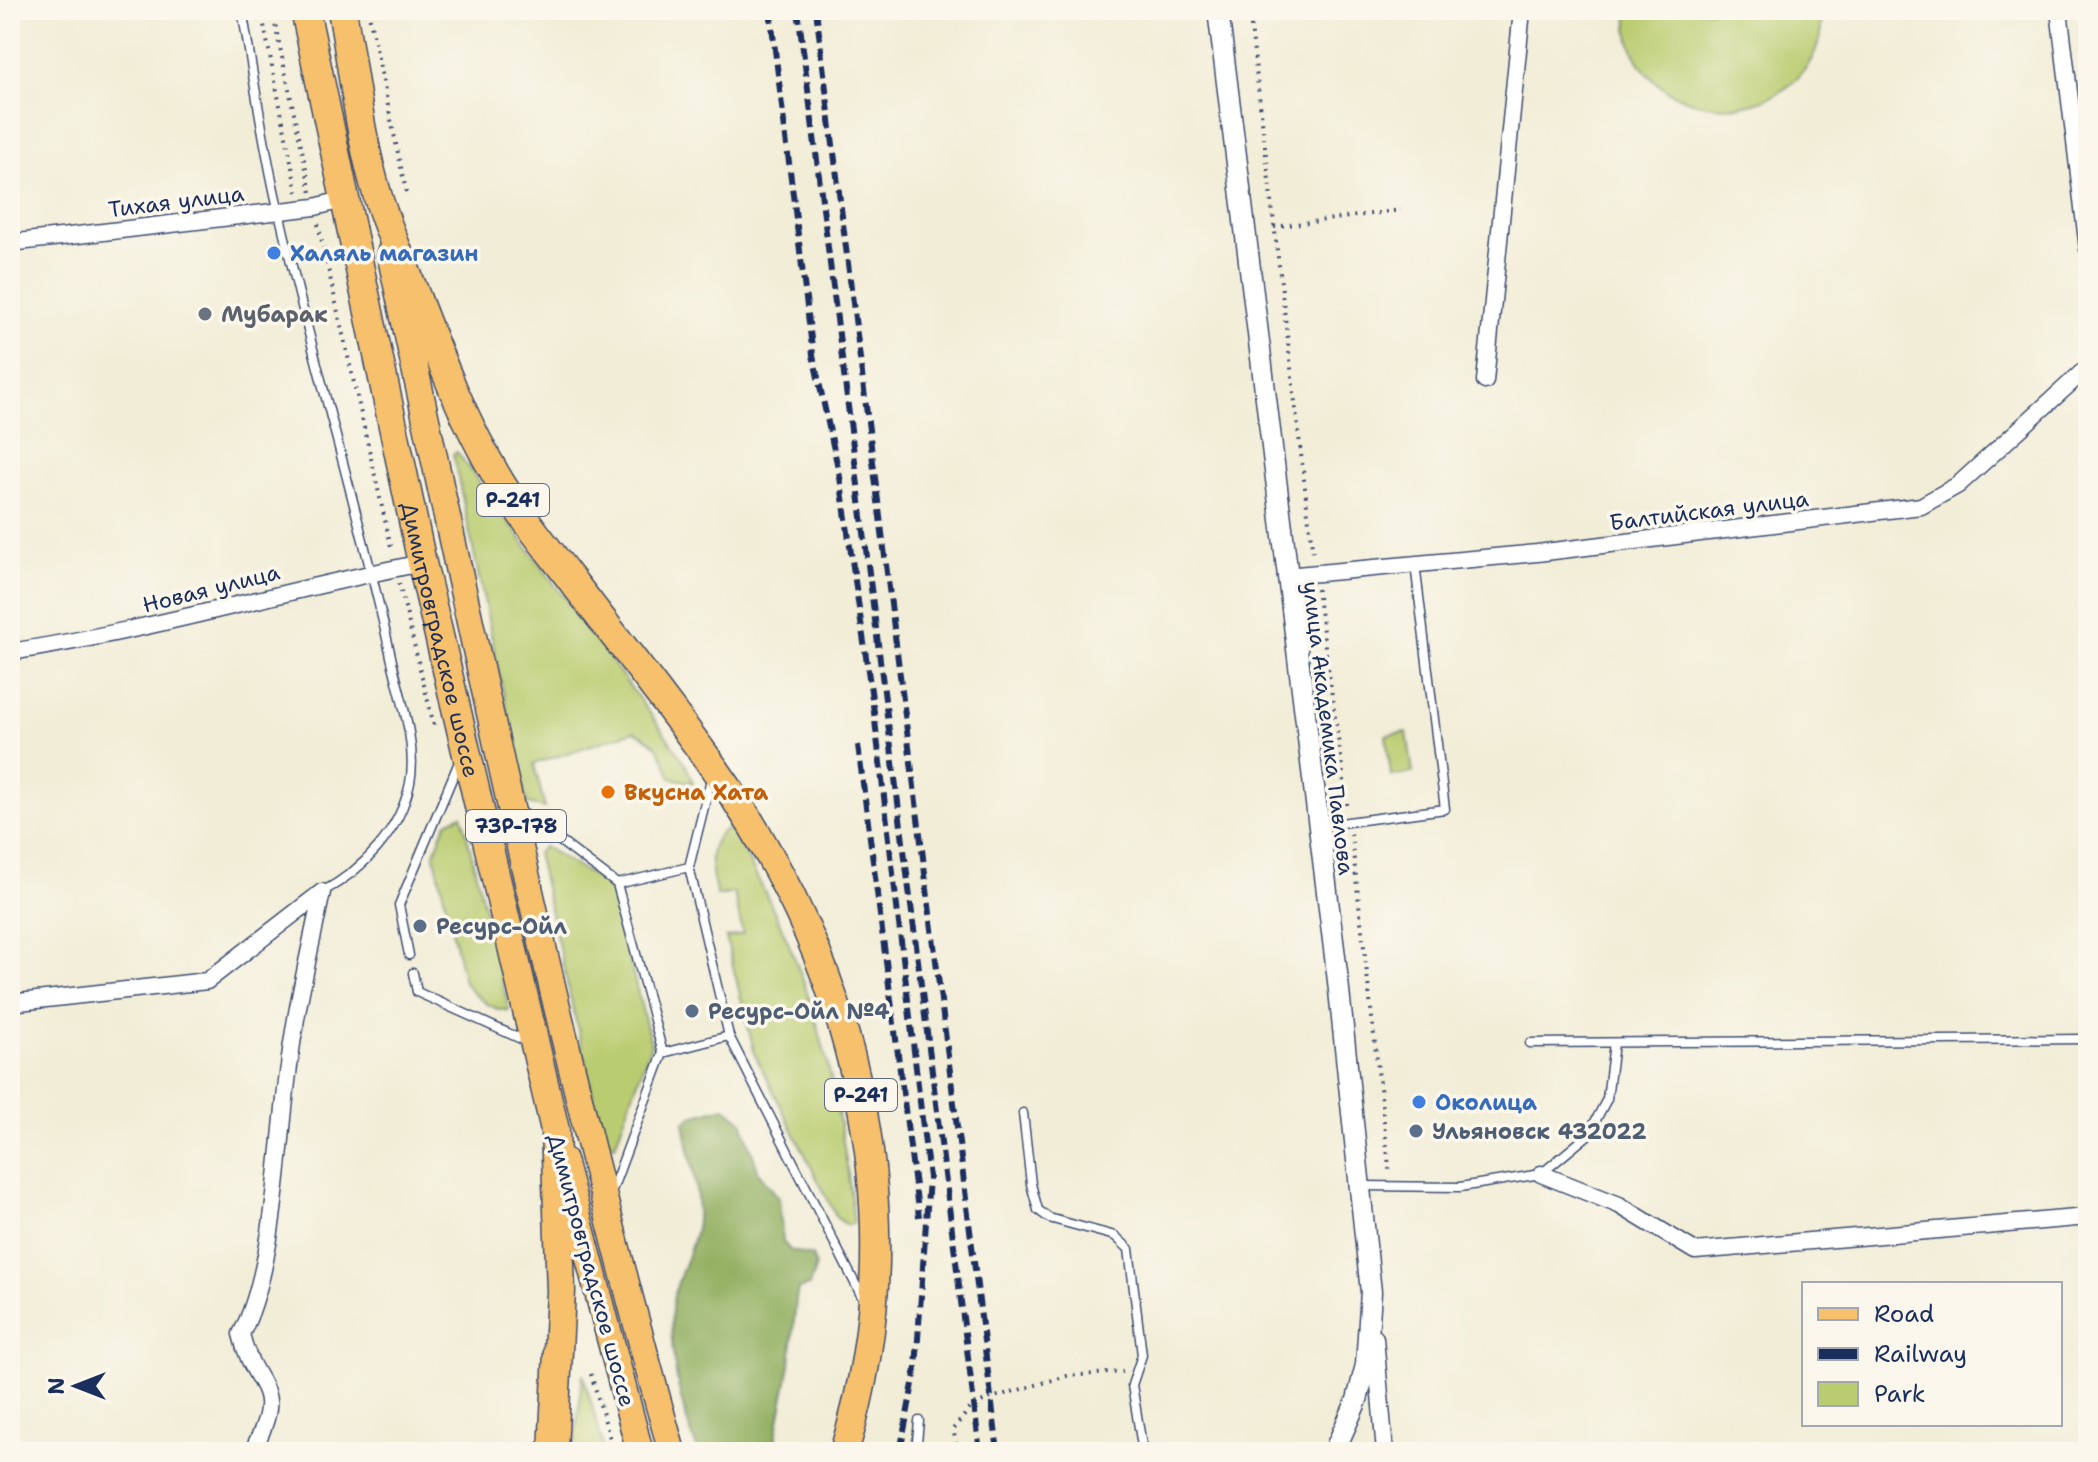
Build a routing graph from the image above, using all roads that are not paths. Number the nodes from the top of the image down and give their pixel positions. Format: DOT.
graph roads {
  1 [pos="242,10"];
  2 [pos="305,10"];
  3 [pos="342,10"];
  4 [pos="1218,10"];
  5 [pos="1522,10"];
  6 [pos="2059,10"];
  7 [pos="377,195"];
  8 [pos="346,199"];
  9 [pos="278,210"];
  10 [pos="10,243"];
  11 [pos="2088,249"];
  12 [pos="2088,367"];
  13 [pos="1485,381"];
  14 [pos="1415,563"];
  15 [pos="409,565"];
  16 [pos="372,573"];
  17 [pos="1286,576"];
  18 [pos="10,652"];
  19 [pos="451,744"];
  20 [pos="714,768"];
  21 [pos="510,804"];
  22 [pos="1318,826"];
  23 [pos="689,867"];
  24 [pos="617,884"];
  25 [pos="322,892"];
  26 [pos="409,955"];
  27 [pos="413,973"];
  28 [pos="10,1003"];
  29 [pos="729,1036"];
  30 [pos="2088,1039"];
  31 [pos="1530,1043"];
  32 [pos="1614,1043"];
  33 [pos="535,1045"];
  34 [pos="663,1053"];
  35 [pos="1023,1113"];
  36 [pos="555,1130"];
  37 [pos="1541,1174"];
  38 [pos="1361,1186"];
  39 [pos="606,1205"];
  40 [pos="2088,1217"];
  41 [pos="1371,1292"];
  42 [pos="873,1319"];
  43 [pos="919,1421"];
  44 [pos="252,1452"];
  45 [pos="553,1452"];
  46 [pos="640,1452"];
  47 [pos="672,1452"];
  48 [pos="844,1452"];
  49 [pos="916,1452"];
  50 [pos="1143,1452"];
  51 [pos="1334,1452"];
  52 [pos="1385,1452"];
  1 -- 9 [label="lane"];
  2 -- 8 [label="highway, Димитровградское шоссе"];
  3 -- 7 [label="highway, Димитровградское шоссе / Р-241"];
  4 -- 17 [label="street, улица Академика Павлова"];
  5 -- 13 [label="street"];
  6 -- 11 [label="street"];
  7 -- 20 [label="highway, Р-241"];
  7 -- 21 [label="main road, Димитровградское шоссе / 73Р-178"];
  8 -- 9 [label="street, Тихая улица"];
  8 -- 15 [label="highway, Димитровградское шоссе"];
  9 -- 10 [label="street, Тихая улица"];
  9 -- 16 [label="lane"];
  12 -- 14 [label="street, Балтийская улица"];
  14 -- 17 [label="street, Балтийская улица"];
  14 -- 22 [label="lane"];
  15 -- 16 [label="street, Новая улица"];
  15 -- 19 [label="highway, Димитровградское шоссе"];
  16 -- 18 [label="street, Новая улица"];
  16 -- 25 [label="lane"];
  17 -- 22 [label="street, улица Академика Павлова"];
  19 -- 26 [label="lane"];
  19 -- 33 [label="highway, Димитровградское шоссе"];
  20 -- 23 [label="lane"];
  20 -- 42 [label="highway, Р-241"];
  21 -- 24 [label="lane"];
  21 -- 39 [label="main road, Димитровградское шоссе / 73Р-178"];
  22 -- 38 [label="street, улица Академика Павлова"];
  23 -- 24 [label="lane"];
  23 -- 29 [label="lane"];
  24 -- 34 [label="lane"];
  25 -- 28 [label="street"];
  25 -- 44 [label="street"];
  27 -- 33 [label="lane"];
  29 -- 34 [label="lane"];
  29 -- 42 [label="lane"];
  30 -- 32 [label="lane"];
  31 -- 32 [label="lane"];
  32 -- 37 [label="lane"];
  33 -- 36 [label="highway, Димитровградское шоссе"];
  34 -- 39 [label="lane"];
  35 -- 50 [label="lane"];
  36 -- 45 [label="highway"];
  36 -- 46 [label="main road, Димитровградское шоссе"];
  37 -- 38 [label="lane"];
  37 -- 40 [label="street"];
  38 -- 41 [label="street, улица Академика Павлова"];
  39 -- 47 [label="main road, Димитровградское шоссе / 73Р-178"];
  41 -- 51 [label="street"];
  41 -- 52 [label="street, улица Академика Павлова"];
  42 -- 48 [label="highway, Р-241"];
  43 -- 49 [label="lane"];
}
